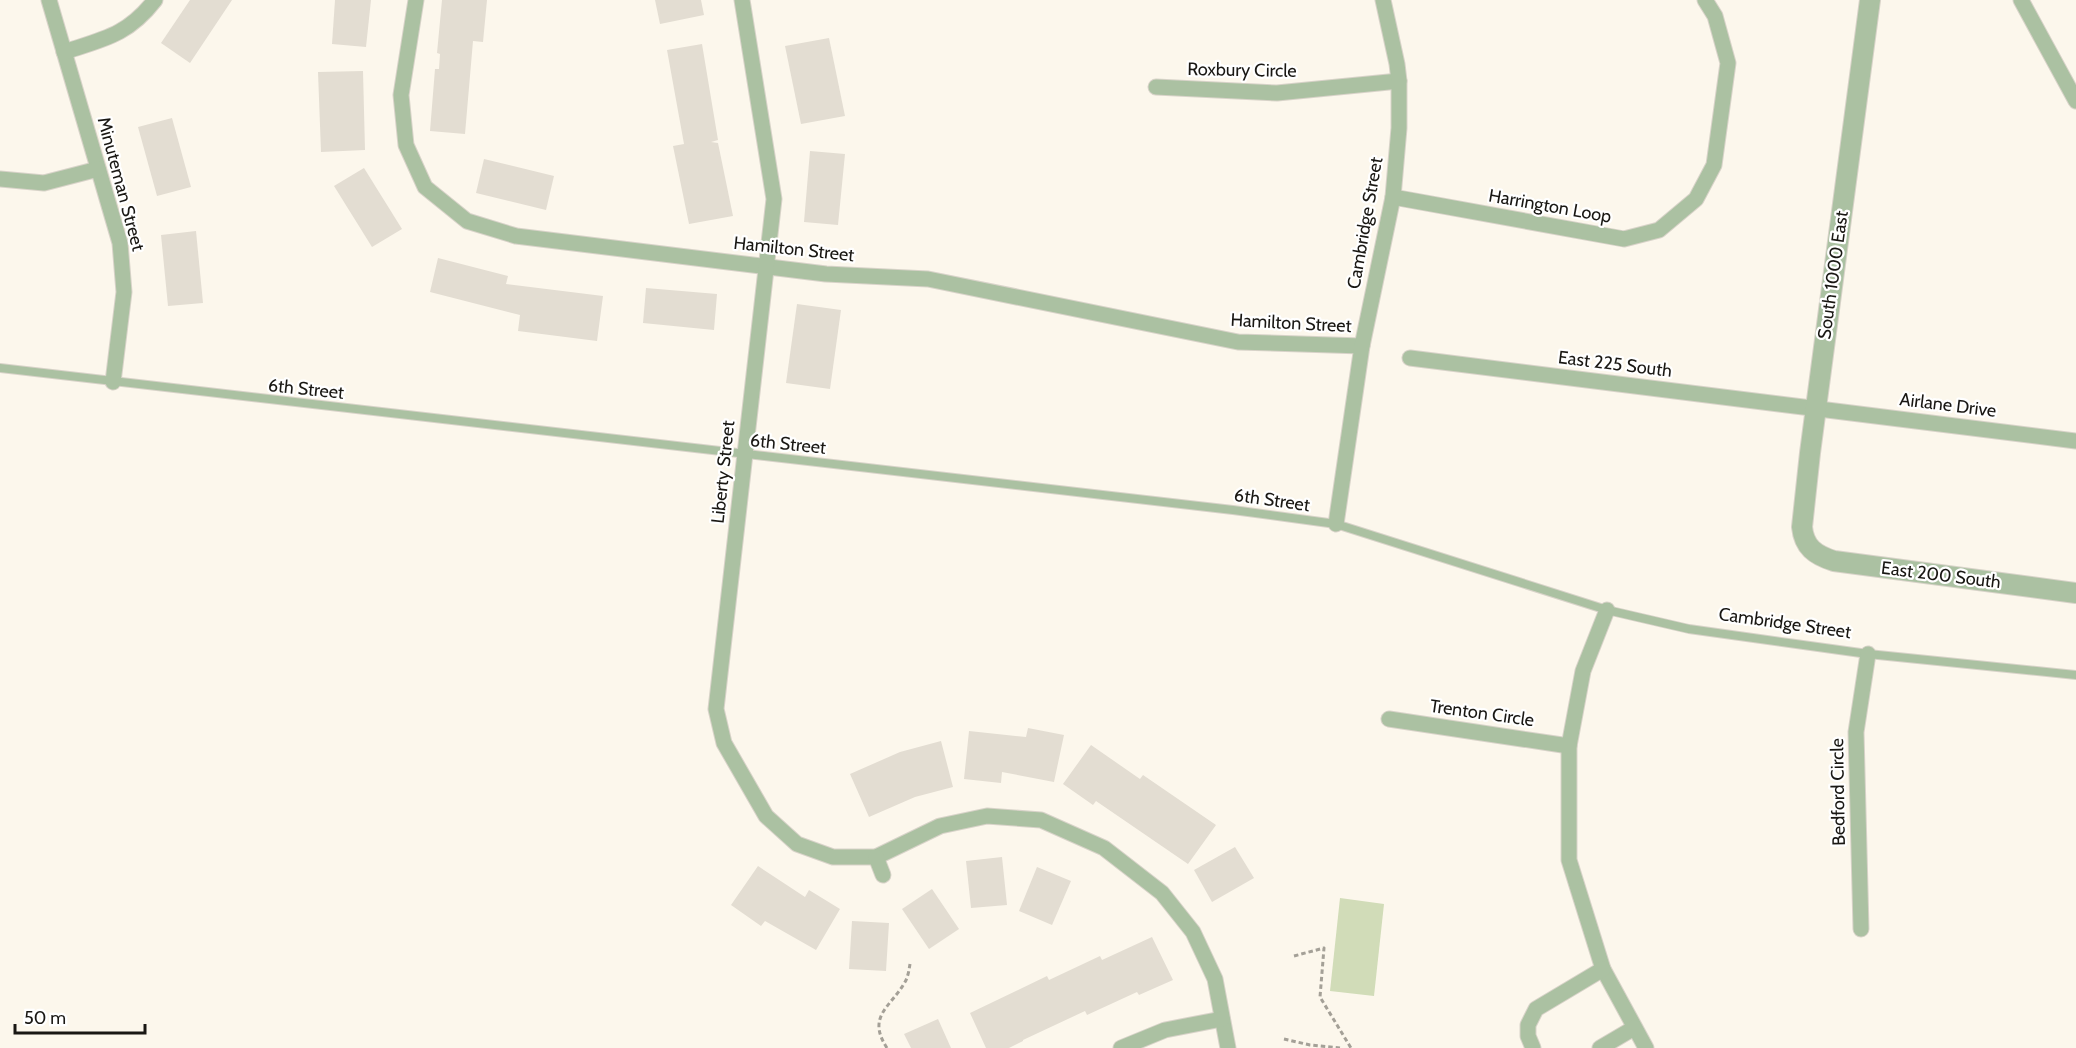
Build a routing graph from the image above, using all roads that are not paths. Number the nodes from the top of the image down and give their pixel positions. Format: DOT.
graph roads {
  1 [pos="49,0"];
  2 [pos="155,0"];
  3 [pos="416,0"];
  4 [pos="742,0"];
  5 [pos="1383,0"];
  6 [pos="1705,0"];
  7 [pos="1870,0"];
  8 [pos="2021,0"];
  9 [pos="64,52"];
  10 [pos="1399,81"];
  11 [pos="1156,87"];
  12 [pos="2076,101"];
  13 [pos="98,170"];
  14 [pos="0,179"];
  15 [pos="1393,197"];
  16 [pos="766,266"];
  17 [pos="1362,346"];
  18 [pos="1410,358"];
  19 [pos="0,368"];
  20 [pos="113,382"];
  21 [pos="1816,408"];
  22 [pos="2076,441"];
  23 [pos="745,454"];
  24 [pos="1336,524"];
  25 [pos="1809,548"];
  26 [pos="1495,574"];
  27 [pos="2076,593"];
  28 [pos="1607,610"];
  29 [pos="1868,654"];
  30 [pos="2076,675"];
  31 [pos="1389,719"];
  32 [pos="1569,746"];
  33 [pos="876,857"];
  34 [pos="883,875"];
  35 [pos="1861,929"];
  36 [pos="1603,969"];
  37 [pos="1222,1019"];
  38 [pos="1634,1028"];
  39 [pos="1121,1048"];
  40 [pos="1228,1048"];
  41 [pos="1533,1048"];
  42 [pos="1600,1048"];
  43 [pos="1646,1048"];
  1 -- 9 [label="street, Minuteman Street"];
  2 -- 9 [label="street"];
  3 -- 16 [label="street, Hamilton Street"];
  4 -- 16 [label="street, Liberty Street"];
  5 -- 10 [label="street, Cambridge Street"];
  6 -- 15 [label="street, Harrington Loop"];
  7 -- 21 [label="street, South 1000 East"];
  8 -- 12 [label="street"];
  9 -- 13 [label="street, Minuteman Street"];
  10 -- 11 [label="street, Roxbury Circle"];
  10 -- 15 [label="street, Cambridge Street"];
  13 -- 14 [label="street"];
  13 -- 20 [label="street, Minuteman Street"];
  15 -- 17 [label="street, Cambridge Street"];
  16 -- 17 [label="street, Hamilton Street"];
  16 -- 23 [label="street, Liberty Street"];
  17 -- 24 [label="street, Cambridge Street"];
  18 -- 21 [label="street, East 225 South"];
  19 -- 20 [label="lane, 6th Street"];
  20 -- 23 [label="lane, 6th Street"];
  21 -- 22 [label="street, Airlane Drive"];
  21 -- 25 [label="street, South 1000 East"];
  23 -- 24 [label="lane, 6th Street"];
  23 -- 33 [label="street, Liberty Street"];
  24 -- 26 [label="lane, 6th Street"];
  25 -- 27 [label="street, East 200 South"];
  26 -- 28 [label="lane, Cambridge Street"];
  28 -- 29 [label="lane, Cambridge Street"];
  28 -- 32 [label="street"];
  29 -- 30 [label="lane, Cambridge Street"];
  29 -- 35 [label="street, Bedford Circle"];
  31 -- 32 [label="street, Trenton Circle"];
  32 -- 36 [label="street"];
  33 -- 34 [label="street"];
  33 -- 37 [label="street, Liberty Street"];
  36 -- 38 [label="street"];
  36 -- 41 [label="street"];
  37 -- 39 [label="street"];
  37 -- 40 [label="street, Liberty Street"];
  38 -- 42 [label="street"];
  38 -- 43 [label="street"];
}
